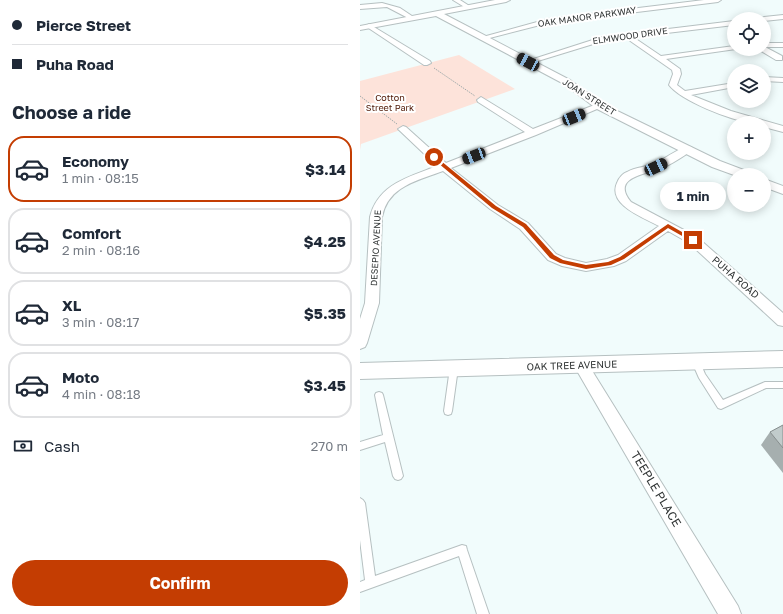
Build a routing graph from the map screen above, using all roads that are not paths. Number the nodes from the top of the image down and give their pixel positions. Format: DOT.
graph roads {
  1 [pos="456,0"];
  2 [pos="506,0"];
  3 [pos="718,0"];
  4 [pos="360,7"];
  5 [pos="468,7"];
  6 [pos="436,14"];
  7 [pos="783,17"];
  8 [pos="412,18"];
  9 [pos="771,18"];
  10 [pos="722,24"];
  11 [pos="727,24"];
  12 [pos="369,26"];
  13 [pos="727,27"];
  14 [pos="360,28"];
  15 [pos="627,36"];
  16 [pos="482,38"];
  17 [pos="771,45"];
  18 [pos="783,45"];
  19 [pos="727,49"];
  20 [pos="771,53"];
  21 [pos="659,58"];
  22 [pos="779,58"];
  23 [pos="427,62"];
  24 [pos="528,62"];
  25 [pos="771,79"];
  26 [pos="783,80"];
  27 [pos="727,85"];
  28 [pos="683,94"];
  29 [pos="481,100"];
  30 [pos="600,106"];
  31 [pos="735,116"];
  32 [pos="771,125"];
  33 [pos="403,129"];
  34 [pos="783,129"];
  35 [pos="533,133"];
  36 [pos="688,149"];
  37 [pos="444,167"];
  38 [pos="727,168"];
  39 [pos="771,186"];
  40 [pos="783,190"];
  41 [pos="668,226"];
  42 [pos="783,321"];
  43 [pos="360,343"];
  44 [pos="783,359"];
  45 [pos="696,361"];
  46 [pos="581,365"];
  47 [pos="454,368"];
  48 [pos="360,371"];
  49 [pos="783,385"];
  50 [pos="379,394"];
  51 [pos="448,410"];
  52 [pos="388,437"];
  53 [pos="360,446"];
  54 [pos="398,476"];
  55 [pos="360,503"];
  56 [pos="371,583"];
  57 [pos="360,588"];
  58 [pos="483,614"];
  59 [pos="730,614"];
  1 -- 5 [label="street"];
  2 -- 5 [label="street"];
  3 -- 16 [label="street, OAK MANOR PARKWAY"];
  4 -- 8 [label="street"];
  5 -- 6 [label="street"];
  6 -- 8 [label="street"];
  6 -- 16 [label="street, JOAN STREET"];
  7 -- 9 [label="street"];
  8 -- 12 [label="street"];
  10 -- 11 [label="street, ELMWOOD DRIVE"];
  10 -- 13 [label="street"];
  10 -- 15 [label="street, ELMWOOD DRIVE"];
  12 -- 14 [label="street"];
  12 -- 23 [label="street"];
  15 -- 21 [label="street"];
  15 -- 24 [label="street, ELMWOOD DRIVE"];
  16 -- 24 [label="street, JOAN STREET"];
  17 -- 18 [label="street"];
  19 -- 21 [label="street"];
  20 -- 22 [label="street"];
  21 -- 28 [label="street"];
  24 -- 30 [label="street, JOAN STREET"];
  25 -- 26 [label="street"];
  27 -- 28 [label="street"];
  28 -- 31 [label="street"];
  29 -- 35 [label="street"];
  30 -- 35 [label="street, DESEPIO AVENUE"];
  30 -- 36 [label="street, JOAN STREET"];
  32 -- 34 [label="street"];
  33 -- 37 [label="street"];
  35 -- 37 [label="street, DESEPIO AVENUE"];
  36 -- 38 [label="street, JOAN STREET"];
  36 -- 41 [label="street, PUHA ROAD"];
  37 -- 41 [label="street"];
  37 -- 43 [label="street, DESEPIO AVENUE"];
  39 -- 40 [label="street"];
  41 -- 42 [label="street, PUHA ROAD"];
  44 -- 45 [label="street, OAK TREE AVENUE"];
  45 -- 46 [label="street, OAK TREE AVENUE"];
  45 -- 49 [label="lane"];
  46 -- 47 [label="street, OAK TREE AVENUE"];
  46 -- 59 [label="street, TEEPLE PLACE"];
  47 -- 48 [label="street, OAK TREE AVENUE"];
  47 -- 51 [label="lane"];
  50 -- 52 [label="lane"];
  52 -- 53 [label="lane"];
  52 -- 54 [label="lane"];
  55 -- 56 [label="lane"];
  56 -- 57 [label="lane"];
  56 -- 58 [label="lane"];
}
